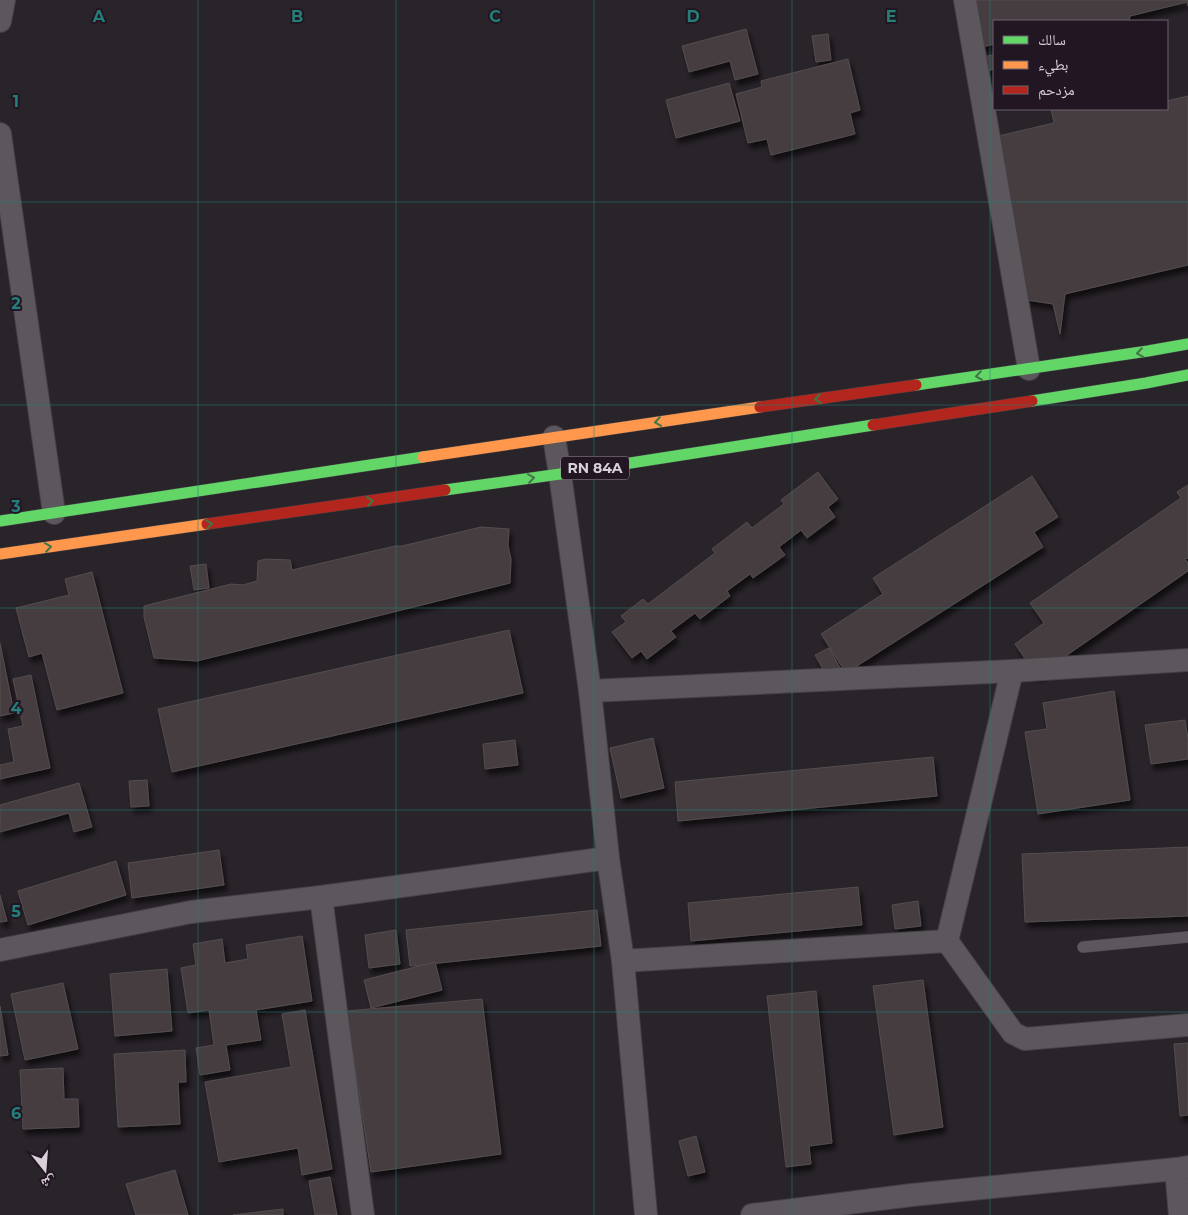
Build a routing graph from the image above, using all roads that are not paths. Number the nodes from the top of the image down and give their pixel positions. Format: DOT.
graph roads {
  1 [pos="4,0"];
  2 [pos="965,0"];
  3 [pos="0,21"];
  4 [pos="0,134"];
  5 [pos="1188,344"];
  6 [pos="1030,368"];
  7 [pos="1188,375"];
  8 [pos="554,437"];
  9 [pos="560,474"];
  10 [pos="54,513"];
  11 [pos="0,521"];
  12 [pos="0,554"];
  13 [pos="1188,660"];
  14 [pos="1012,671"];
  15 [pos="590,692"];
  16 [pos="608,858"];
  17 [pos="321,897"];
  18 [pos="1188,937"];
  19 [pos="947,941"];
  20 [pos="1083,947"];
  21 [pos="0,950"];
  22 [pos="623,961"];
  23 [pos="1188,1025"];
  24 [pos="1182,1168"];
  25 [pos="896,1206"];
  26 [pos="363,1215"];
  27 [pos="646,1215"];
  28 [pos="752,1215"];
  29 [pos="1180,1215"];
  1 -- 3 [label="street"];
  2 -- 6 [label="street"];
  4 -- 10 [label="street"];
  5 -- 6 [label="main road, RN 84A, one-way"];
  6 -- 8 [label="main road, RN 84A, one-way"];
  7 -- 9 [label="main road, RN 84A"];
  8 -- 9 [label="street"];
  8 -- 10 [label="main road, RN 84A"];
  12 -- 9 [label="main road, RN 84A, one-way"];
  9 -- 15 [label="street"];
  10 -- 11 [label="main road, RN 84A"];
  13 -- 14 [label="street"];
  14 -- 15 [label="street"];
  14 -- 19 [label="street"];
  15 -- 16 [label="street"];
  16 -- 17 [label="street"];
  16 -- 22 [label="street"];
  17 -- 21 [label="street"];
  17 -- 26 [label="street"];
  18 -- 20 [label="lane"];
  19 -- 22 [label="street"];
  19 -- 23 [label="street"];
  22 -- 27 [label="street"];
  24 -- 25 [label="street"];
  24 -- 29 [label="street"];
  25 -- 28 [label="street"];
}
